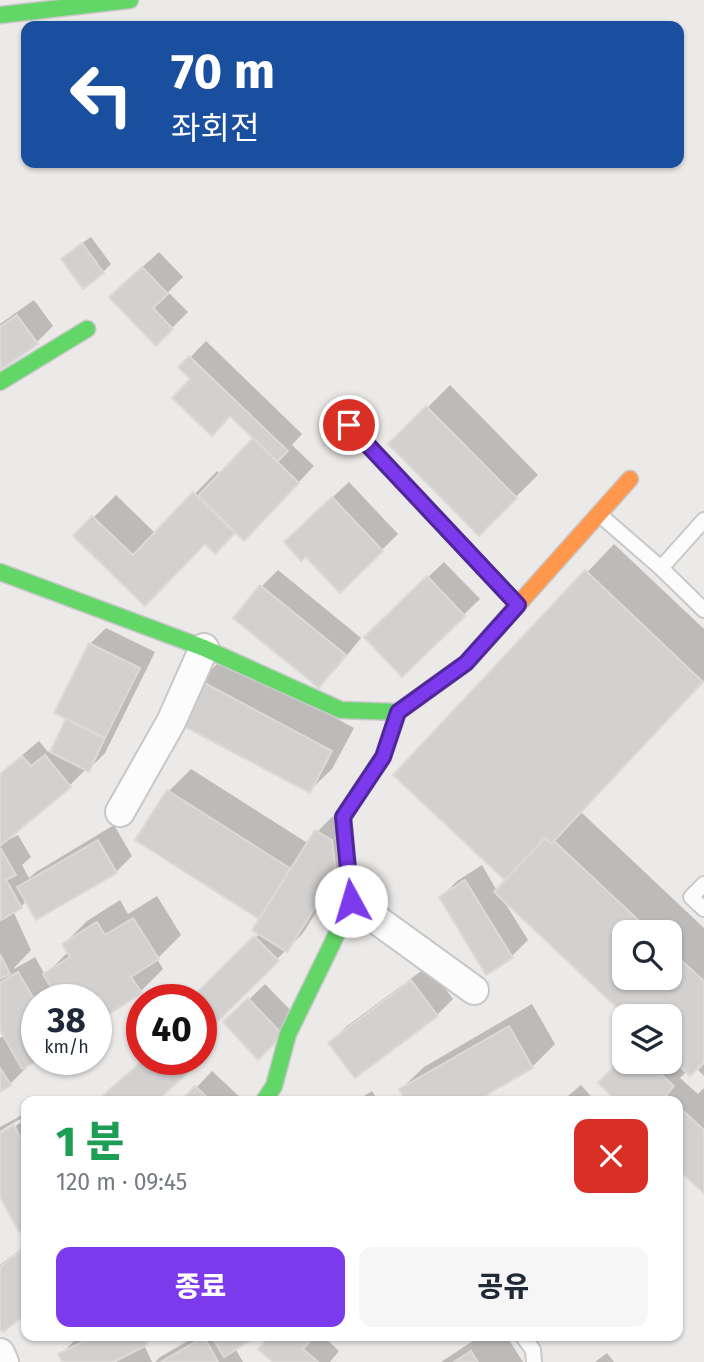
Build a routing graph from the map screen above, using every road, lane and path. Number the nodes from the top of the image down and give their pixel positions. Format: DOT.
graph roads {
  1 [pos="130,0"];
  2 [pos="0,15"];
  3 [pos="87,329"];
  4 [pos="0,382"];
  5 [pos="349,425"];
  6 [pos="630,479"];
  7 [pos="599,514"];
  8 [pos="704,520"];
  9 [pos="661,568"];
  10 [pos="0,572"];
  11 [pos="518,605"];
  12 [pos="704,610"];
  13 [pos="204,648"];
  14 [pos="398,712"];
  15 [pos="120,812"];
  16 [pos="704,884"];
  17 [pos="351,901"];
  18 [pos="704,909"];
  19 [pos="474,990"];
  20 [pos="267,1096"];
  21 [pos="527,1341"];
  22 [pos="0,1353"];
  23 [pos="5,1362"];
  24 [pos="534,1362"];
  1 -- 2 [label="street"];
  3 -- 4 [label="street"];
  5 -- 11 [label="lane"];
  6 -- 7 [label="street"];
  7 -- 9 [label="lane"];
  7 -- 11 [label="street"];
  8 -- 9 [label="lane"];
  9 -- 12 [label="lane"];
  10 -- 13 [label="street"];
  11 -- 14 [label="street"];
  13 -- 14 [label="street"];
  13 -- 15 [label="street"];
  14 -- 17 [label="street"];
  16 -- 18 [label="lane"];
  17 -- 19 [label="street"];
  17 -- 20 [label="street"];
  21 -- 24 [label="lane"];
  22 -- 23 [label="street"];
}
